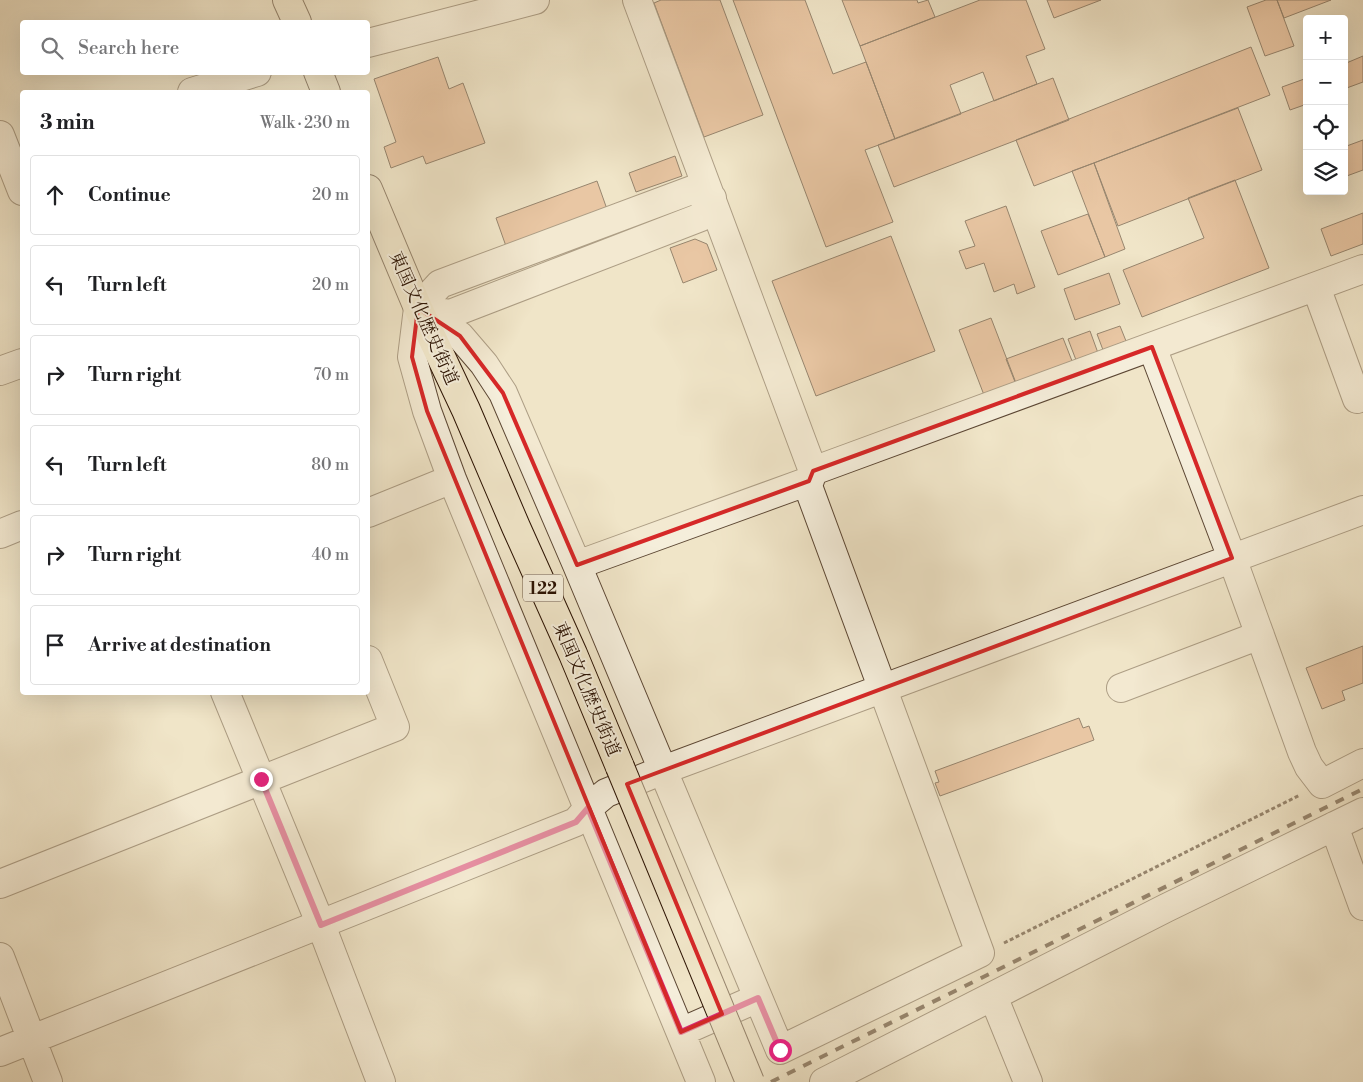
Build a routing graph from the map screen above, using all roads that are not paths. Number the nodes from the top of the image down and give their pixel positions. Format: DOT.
graph roads {
  1 [pos="287,0"];
  2 [pos="535,0"];
  3 [pos="637,0"];
  4 [pos="296,20"];
  5 [pos="370,42"];
  6 [pos="247,75"];
  7 [pos="319,75"];
  8 [pos="198,90"];
  9 [pos="325,90"];
  10 [pos="7,146"];
  11 [pos="20,185"];
  12 [pos="370,194"];
  13 [pos="712,198"];
  14 [pos="1363,269"];
  15 [pos="1316,287"];
  16 [pos="418,308"];
  17 [pos="1152,347"];
  18 [pos="20,364"];
  19 [pos="0,371"];
  20 [pos="1356,400"];
  21 [pos="811,476"];
  22 [pos="452,479"];
  23 [pos="1363,510"];
  24 [pos="370,512"];
  25 [pos="20,526"];
  26 [pos="0,534"];
  27 [pos="1232,558"];
  28 [pos="577,565"];
  29 [pos="1260,635"];
  30 [pos="370,665"];
  31 [pos="883,688"];
  32 [pos="1121,688"];
  33 [pos="226,695"];
  34 [pos="1363,763"];
  35 [pos="663,770"];
  36 [pos="261,779"];
  37 [pos="588,808"];
  38 [pos="1363,812"];
  39 [pos="1334,826"];
  40 [pos="0,884"];
  41 [pos="1363,906"];
  42 [pos="321,925"];
  43 [pos="0,957"];
  44 [pos="993,996"];
  45 [pos="758,998"];
  46 [pos="681,1032"];
  47 [pos="31,1040"];
  48 [pos="0,1052"];
  49 [pos="48,1082"];
  50 [pos="381,1082"];
  51 [pos="701,1082"];
  52 [pos="750,1082"];
  53 [pos="824,1082"];
  54 [pos="1028,1082"];
  1 -- 4 [label="highway"];
  2 -- 5 [label="street"];
  3 -- 13 [label="street"];
  6 -- 8 [label="street"];
  7 -- 9 [label="highway"];
  10 -- 11 [label="street"];
  12 -- 16 [label="highway, 東国文化歴史街道 / 122"];
  13 -- 16 [label="street"];
  13 -- 21 [label="street"];
  14 -- 15 [label="street"];
  15 -- 17 [label="street"];
  15 -- 20 [label="street"];
  16 -- 22 [label="street"];
  16 -- 28 [label="street"];
  16 -- 52 [label="highway, 東国文化歴史街道 / 122, bridge"];
  17 -- 21 [label="street"];
  17 -- 27 [label="street"];
  18 -- 19 [label="street"];
  21 -- 28 [label="street"];
  21 -- 31 [label="street"];
  22 -- 24 [label="street"];
  22 -- 37 [label="street"];
  23 -- 27 [label="street"];
  25 -- 26 [label="street"];
  27 -- 29 [label="street"];
  27 -- 31 [label="street"];
  28 -- 35 [label="street"];
  29 -- 32 [label="street"];
  29 -- 34 [label="street"];
  30 -- 36 [label="street"];
  31 -- 35 [label="street"];
  31 -- 45 [label="street"];
  33 -- 36 [label="street"];
  35 -- 37 [label="street"];
  35 -- 45 [label="street"];
  36 -- 40 [label="street"];
  36 -- 42 [label="street"];
  37 -- 42 [label="street"];
  37 -- 46 [label="street"];
  38 -- 39 [label="street"];
  39 -- 41 [label="street"];
  39 -- 44 [label="street"];
  42 -- 47 [label="street"];
  42 -- 50 [label="street"];
  43 -- 47 [label="street"];
  44 -- 53 [label="street"];
  44 -- 54 [label="street"];
  45 -- 46 [label="street"];
  46 -- 51 [label="street"];
  47 -- 48 [label="street"];
  47 -- 49 [label="street"];
}
